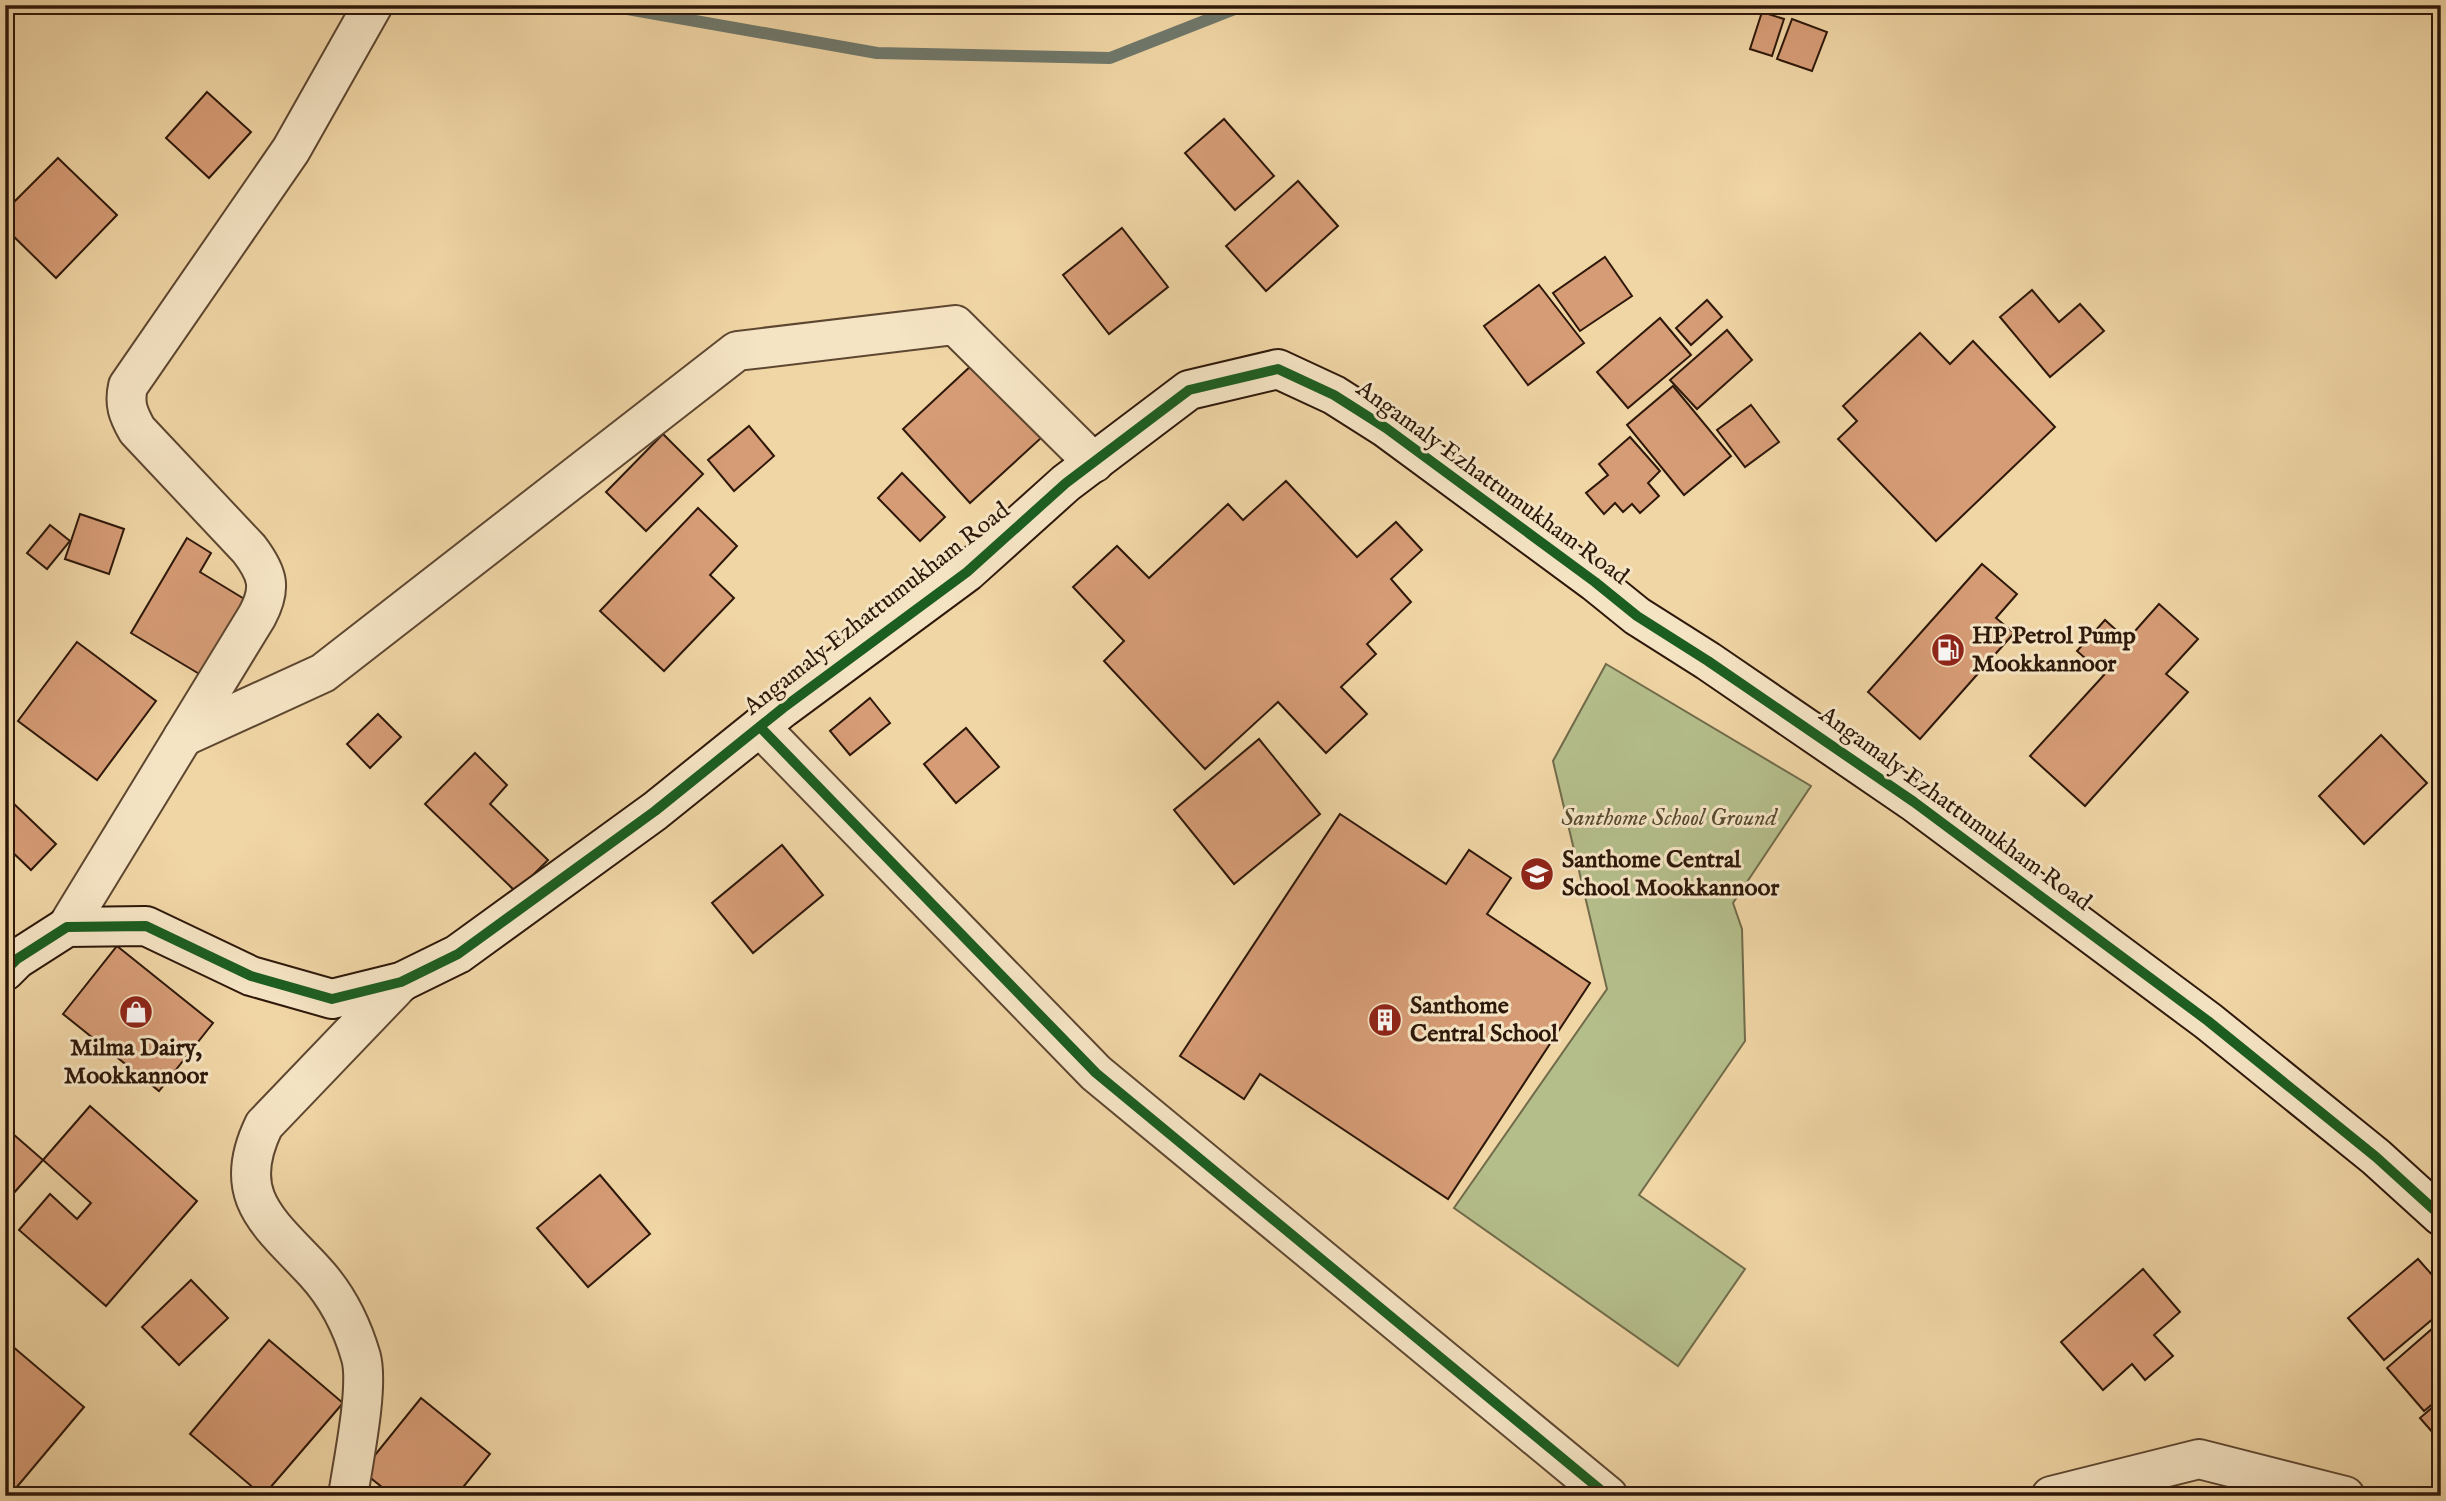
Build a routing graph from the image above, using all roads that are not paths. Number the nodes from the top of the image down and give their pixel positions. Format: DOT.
graph roads {
  1 [pos="373,5"];
  2 [pos="1094,463"];
  3 [pos="760,727"];
  4 [pos="183,737"];
  5 [pos="67,927"];
  6 [pos="5,971"];
  7 [pos="401,982"];
  8 [pos="2441,1216"];
  9 [pos="348,1496"];
  10 [pos="1608,1496"];
  11 [pos="2050,1496"];
  12 [pos="2345,1496"];
  1 -- 4 [label="street"];
  2 -- 3 [label="street, Angamaly Ezhattumukham Road"];
  2 -- 4 [label="street"];
  2 -- 8 [label="street, Angamaly Ezhattumukham Road"];
  3 -- 7 [label="street, Angamaly Ezhattumukham Road"];
  3 -- 10 [label="street"];
  4 -- 5 [label="street"];
  5 -- 6 [label="street"];
  5 -- 7 [label="street, Angamaly Ezhattumukham Road"];
  7 -- 9 [label="street"];
  11 -- 12 [label="street"];
}
